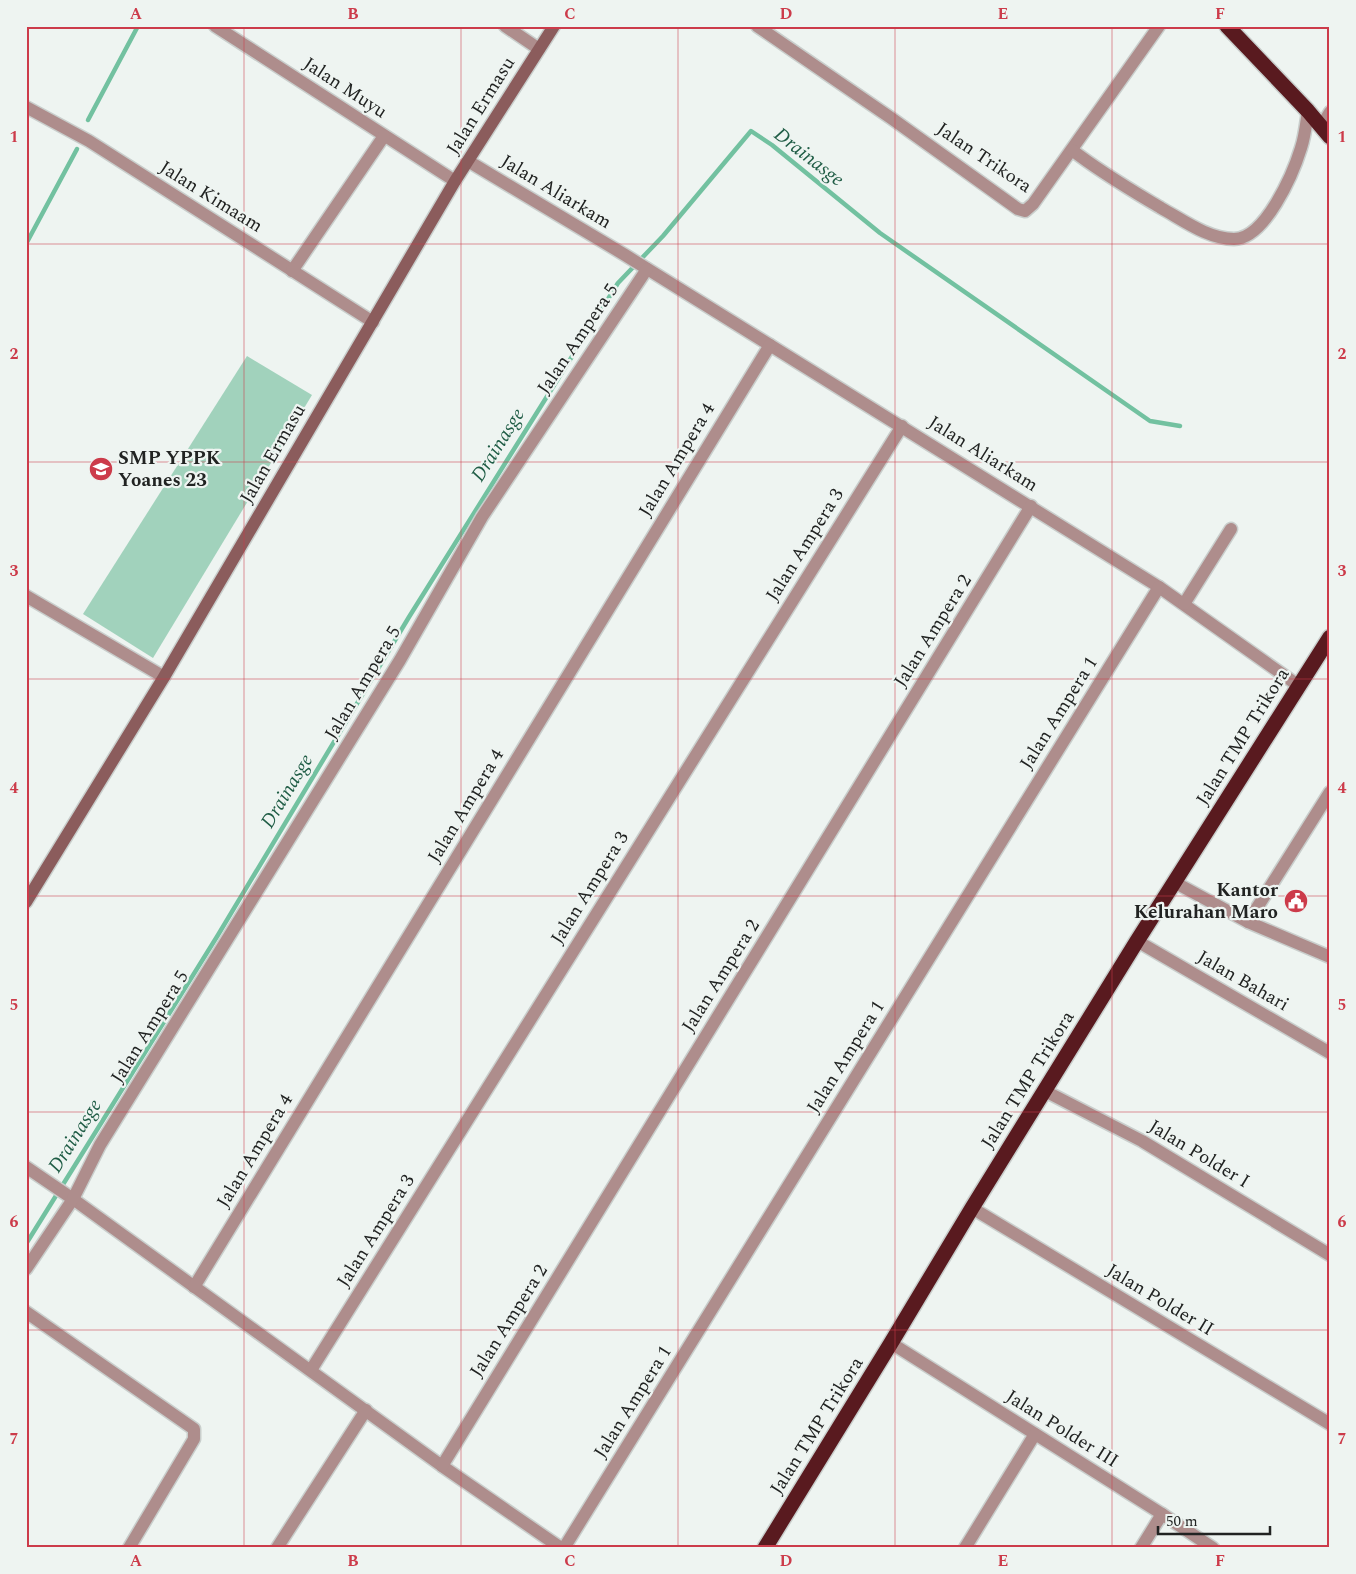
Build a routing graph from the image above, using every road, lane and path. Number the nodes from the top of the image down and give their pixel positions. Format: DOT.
graph roads {
  1 [pos="215,26"];
  2 [pos="505,26"];
  3 [pos="554,26"];
  4 [pos="757,26"];
  5 [pos="1160,26"];
  6 [pos="1227,26"];
  7 [pos="539,49"];
  8 [pos="26,107"];
  9 [pos="1308,111"];
  10 [pos="1330,112"];
  11 [pos="1325,132"];
  12 [pos="384,136"];
  13 [pos="1072,150"];
  14 [pos="468,161"];
  15 [pos="455,181"];
  16 [pos="644,267"];
  17 [pos="292,271"];
  18 [pos="373,322"];
  19 [pos="770,345"];
  20 [pos="902,426"];
  21 [pos="1031,506"];
  22 [pos="1231,529"];
  23 [pos="1159,587"];
  24 [pos="26,596"];
  25 [pos="1184,604"];
  26 [pos="1330,637"];
  27 [pos="164,677"];
  28 [pos="1299,686"];
  29 [pos="1330,792"];
  30 [pos="1174,882"];
  31 [pos="26,902"];
  32 [pos="1248,922"];
  33 [pos="1137,940"];
  34 [pos="1330,957"];
  35 [pos="1330,1053"];
  36 [pos="1045,1091"];
  37 [pos="26,1167"];
  38 [pos="74,1199"];
  39 [pos="972,1208"];
  40 [pos="1330,1255"];
  41 [pos="26,1268"];
  42 [pos="194,1286"];
  43 [pos="26,1312"];
  44 [pos="891,1343"];
  45 [pos="311,1370"];
  46 [pos="366,1410"];
  47 [pos="1330,1424"];
  48 [pos="1034,1434"];
  49 [pos="442,1466"];
  50 [pos="1162,1514"];
  51 [pos="129,1548"];
  52 [pos="277,1548"];
  53 [pos="562,1548"];
  54 [pos="765,1548"];
  55 [pos="965,1548"];
  56 [pos="1141,1548"];
  57 [pos="1213,1548"];
  1 -- 12 [label="street, Jalan Muyu"];
  2 -- 7 [label="street"];
  3 -- 7 [label="street, Jalan Ermasu"];
  4 -- 13 [label="street, Jalan Trikora"];
  5 -- 13 [label="street, Jalan Trikora"];
  6 -- 9 [label="highway"];
  7 -- 14 [label="street, Jalan Ermasu"];
  8 -- 17 [label="street, Jalan Kimaam"];
  9 -- 11 [label="highway"];
  9 -- 13 [label="street"];
  10 -- 11 [label="street"];
  12 -- 15 [label="street, Jalan Muyu"];
  12 -- 17 [label="street"];
  14 -- 15 [label="street, Jalan Ermasu"];
  14 -- 16 [label="street, Jalan Aliarkam"];
  15 -- 18 [label="street, Jalan Ermasu"];
  16 -- 19 [label="street, Jalan Aliarkam"];
  16 -- 38 [label="street, Jalan Ampera 5"];
  17 -- 18 [label="street, Jalan Kimaam"];
  18 -- 27 [label="street, Jalan Ermasu"];
  19 -- 20 [label="street, Jalan Aliarkam"];
  19 -- 42 [label="street, Jalan Ampera 4"];
  20 -- 21 [label="street, Jalan Aliarkam"];
  20 -- 45 [label="street, Jalan Ampera 3"];
  21 -- 23 [label="street, Jalan Aliarkam"];
  21 -- 49 [label="street, Jalan Ampera 2"];
  22 -- 25 [label="street"];
  23 -- 25 [label="street, Jalan Aliarkam"];
  23 -- 53 [label="street, Jalan Ampera 1"];
  24 -- 27 [label="street"];
  25 -- 28 [label="street, Jalan Aliarkam"];
  26 -- 28 [label="highway, Jalan TMP Trikora"];
  27 -- 31 [label="street, Jalan Ermasu"];
  28 -- 30 [label="highway, Jalan TMP Trikora"];
  29 -- 32 [label="street"];
  30 -- 32 [label="street"];
  30 -- 33 [label="highway, Jalan TMP Trikora"];
  32 -- 34 [label="street"];
  33 -- 35 [label="street, Jalan Bahari"];
  33 -- 36 [label="highway, Jalan TMP Trikora"];
  36 -- 39 [label="highway, Jalan TMP Trikora"];
  36 -- 40 [label="street, Jalan Polder I"];
  37 -- 38 [label="street"];
  38 -- 41 [label="street, Jalan Ampera 5"];
  38 -- 42 [label="street"];
  39 -- 44 [label="highway, Jalan TMP Trikora"];
  39 -- 47 [label="street, Jalan Polder II"];
  42 -- 45 [label="street"];
  43 -- 51 [label="street"];
  44 -- 48 [label="street, Jalan Polder III"];
  44 -- 54 [label="highway, Jalan TMP Trikora"];
  45 -- 46 [label="street"];
  46 -- 49 [label="street"];
  46 -- 52 [label="street"];
  48 -- 50 [label="street, Jalan Polder III"];
  48 -- 55 [label="street"];
  49 -- 53 [label="street"];
  50 -- 56 [label="street"];
  50 -- 57 [label="street, Jalan Polder III"];
}
